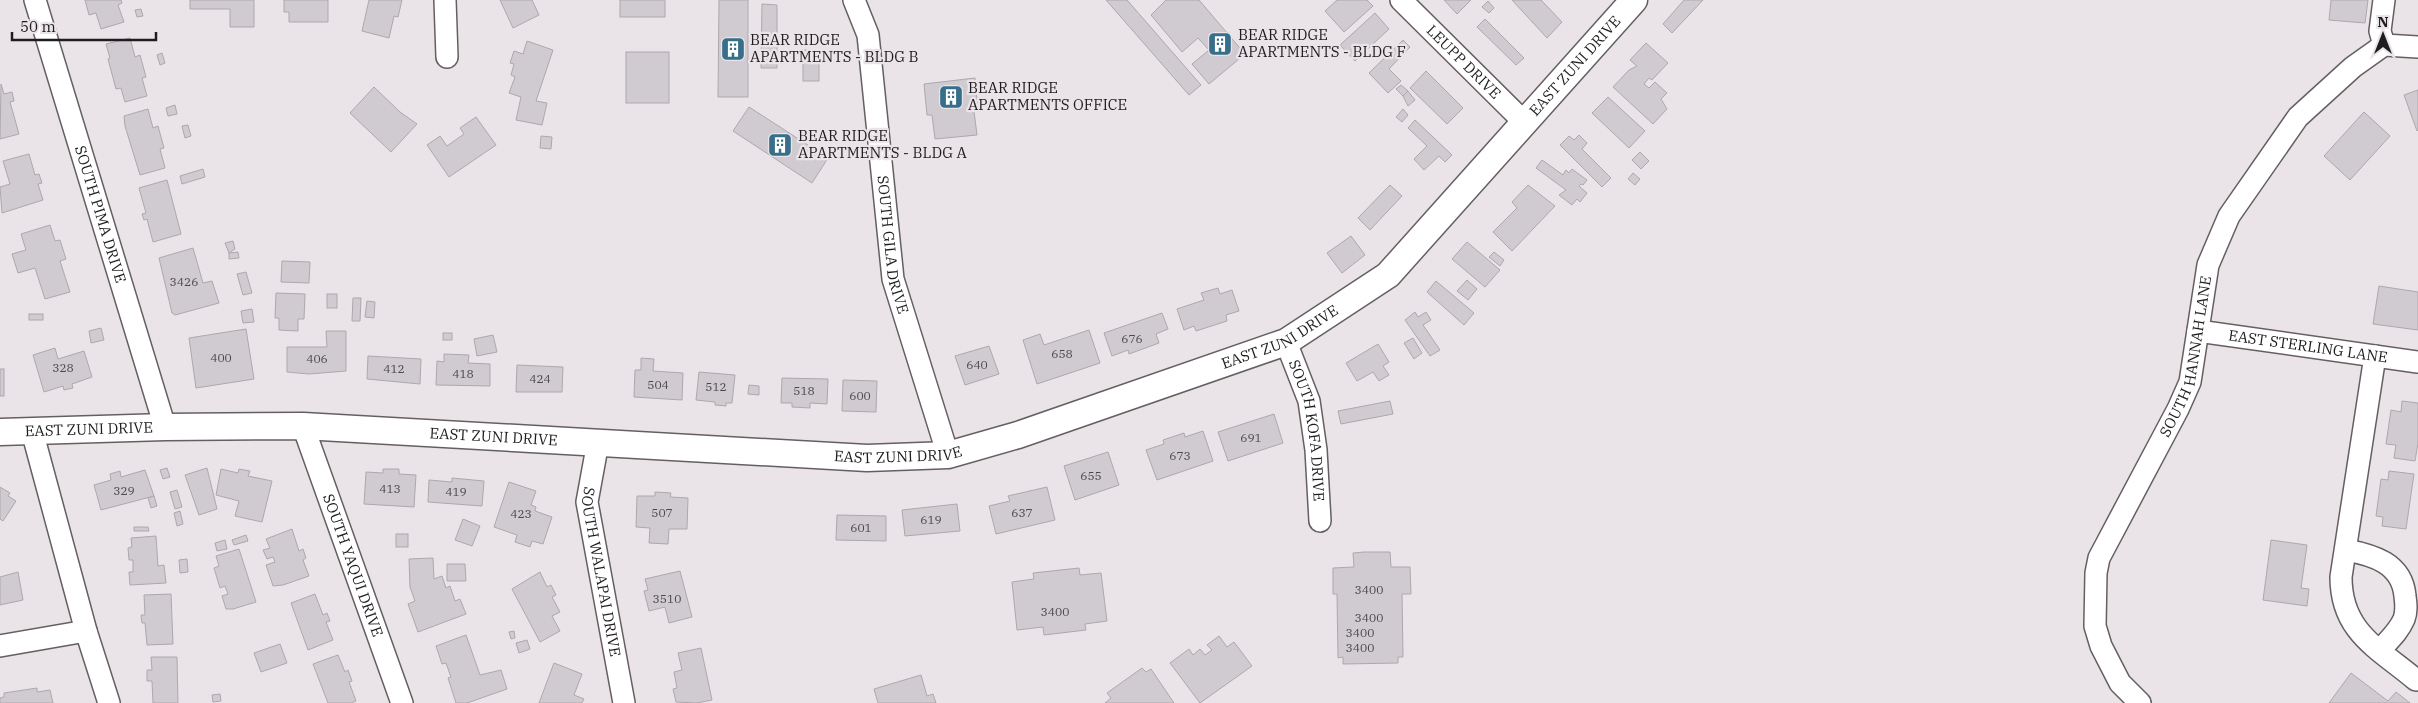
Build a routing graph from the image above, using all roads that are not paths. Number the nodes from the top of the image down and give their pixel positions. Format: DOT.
graph roads {
  1 [pos="35,0"];
  2 [pos="445,0"];
  3 [pos="854,0"];
  4 [pos="1401,0"];
  5 [pos="1634,0"];
  6 [pos="2384,0"];
  7 [pos="2384,45"];
  8 [pos="2418,48"];
  9 [pos="446,57"];
  10 [pos="1525,123"];
  11 [pos="2198,331"];
  12 [pos="1286,342"];
  13 [pos="2375,356"];
  14 [pos="2418,362"];
  15 [pos="303,426"];
  16 [pos="165,427"];
  17 [pos="32,431"];
  18 [pos="0,432"];
  19 [pos="598,442"];
  20 [pos="948,455"];
  21 [pos="1320,521"];
  22 [pos="2346,550"];
  23 [pos="86,631"];
  24 [pos="0,646"];
  25 [pos="2380,650"];
  26 [pos="2416,680"];
  27 [pos="109,703"];
  28 [pos="402,703"];
  29 [pos="624,703"];
  30 [pos="2140,703"];
  1 -- 16 [label="street, SOUTH PIMA DRIVE"];
  2 -- 9 [label="street"];
  3 -- 20 [label="street, SOUTH GILA DRIVE"];
  4 -- 10 [label="street, LEUPP DRIVE"];
  5 -- 10 [label="street, EAST ZUNI DRIVE"];
  6 -- 7 [label="street"];
  7 -- 8 [label="street"];
  7 -- 11 [label="street, SOUTH HANNAH LANE"];
  10 -- 12 [label="street, EAST ZUNI DRIVE"];
  11 -- 13 [label="street, EAST STERLING LANE"];
  11 -- 30 [label="street, SOUTH HANNAH LANE"];
  12 -- 20 [label="street, EAST ZUNI DRIVE"];
  12 -- 21 [label="street, SOUTH KOFA DRIVE"];
  13 -- 14 [label="street, EAST STERLING LANE"];
  13 -- 22 [label="street"];
  15 -- 16 [label="street, EAST ZUNI DRIVE"];
  15 -- 19 [label="street, EAST ZUNI DRIVE"];
  15 -- 28 [label="street, SOUTH YAQUI DRIVE"];
  16 -- 17 [label="street, EAST ZUNI DRIVE"];
  17 -- 18 [label="street, EAST ZUNI DRIVE"];
  17 -- 23 [label="street"];
  19 -- 20 [label="street, EAST ZUNI DRIVE"];
  19 -- 29 [label="street, SOUTH WALAPAI DRIVE"];
  22 -- 25 [label="street"];
  22 -- 25 [label="street"];
  23 -- 24 [label="street"];
  23 -- 27 [label="street"];
  25 -- 26 [label="street"];
}
